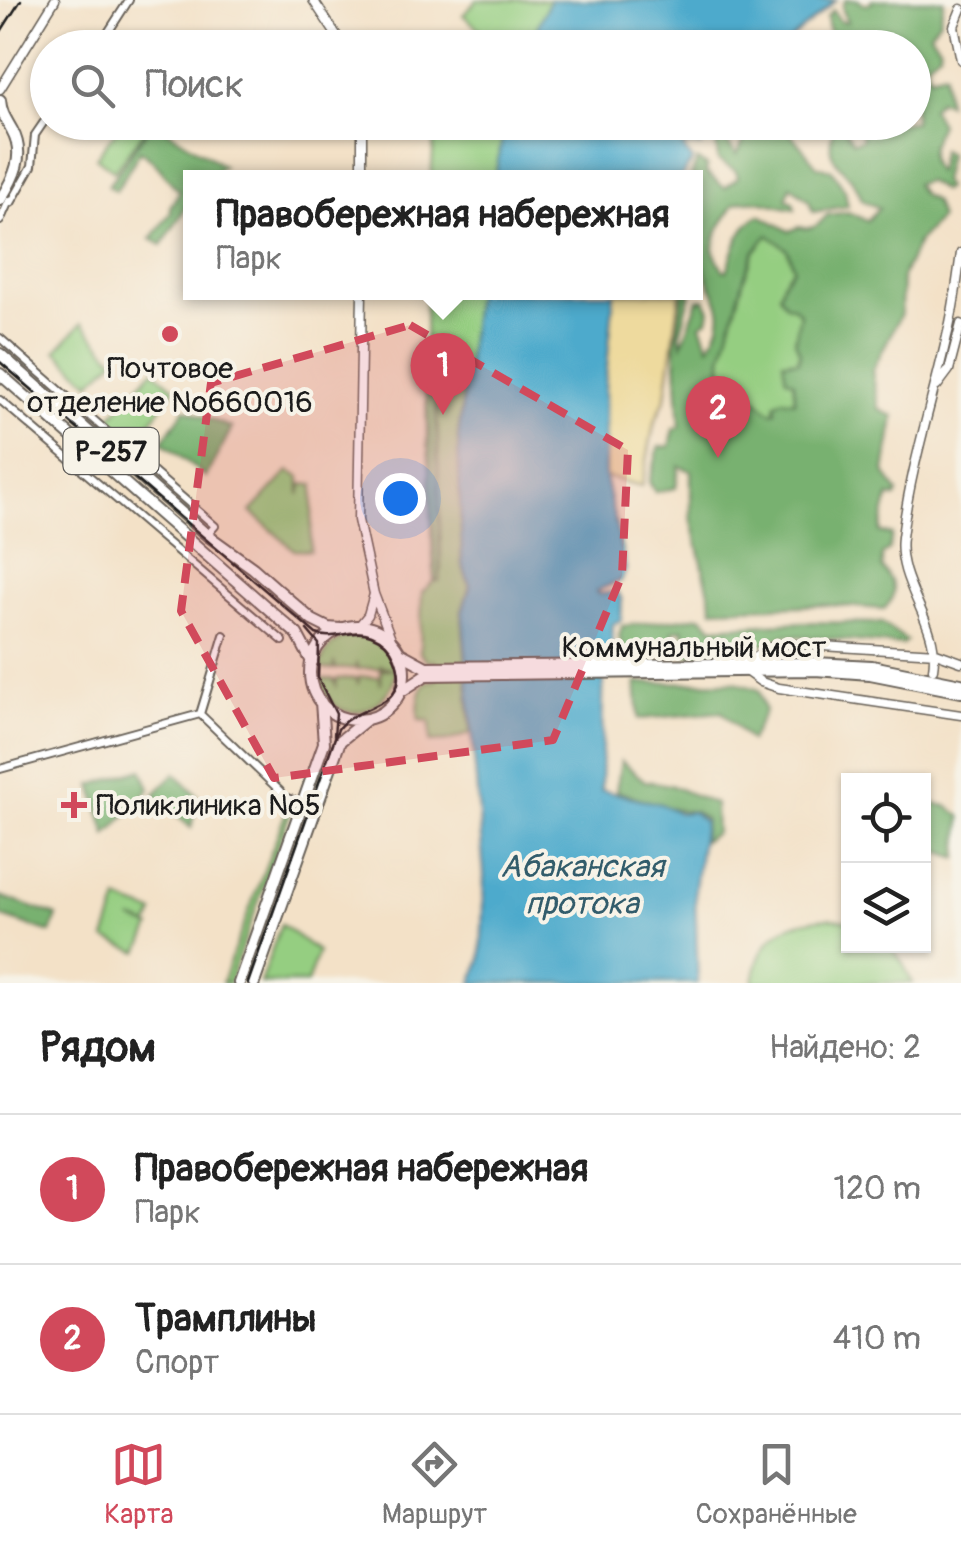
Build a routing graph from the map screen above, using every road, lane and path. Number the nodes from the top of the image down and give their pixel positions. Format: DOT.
graph roads {
  1 [pos="55,0"];
  2 [pos="129,0"];
  3 [pos="314,0"];
  4 [pos="961,13"];
  5 [pos="37,30"];
  6 [pos="110,30"];
  7 [pos="333,30"];
  8 [pos="30,43"];
  9 [pos="961,60"];
  10 [pos="0,94"];
  11 [pos="4,121"];
  12 [pos="35,140"];
  13 [pos="362,140"];
  14 [pos="362,170"];
  15 [pos="5,199"];
  16 [pos="0,221"];
  17 [pos="961,253"];
  18 [pos="362,300"];
  19 [pos="961,324"];
  20 [pos="0,338"];
  21 [pos="947,338"];
  22 [pos="958,340"];
  23 [pos="0,354"];
  24 [pos="0,374"];
  25 [pos="932,394"];
  26 [pos="0,400"];
  27 [pos="207,535"];
  28 [pos="374,594"];
  29 [pos="359,626"];
  30 [pos="340,629"];
  31 [pos="224,636"];
  32 [pos="392,641"];
  33 [pos="283,642"];
  34 [pos="400,653"];
  35 [pos="936,653"];
  36 [pos="312,662"];
  37 [pos="961,662"];
  38 [pos="744,666"];
  39 [pos="933,669"];
  40 [pos="426,671"];
  41 [pos="961,684"];
  42 [pos="400,692"];
  43 [pos="961,692"];
  44 [pos="321,702"];
  45 [pos="200,714"];
  46 [pos="961,716"];
  47 [pos="368,718"];
  48 [pos="0,769"];
  49 [pos="303,804"];
  50 [pos="239,983"];
  51 [pos="254,983"];
  1 -- 5 [label="main road"];
  2 -- 6 [label="street"];
  3 -- 7 [label="main road"];
  4 -- 9 [label="main road"];
  8 -- 10 [label="main road"];
  10 -- 11 [label="highway"];
  11 -- 15 [label="highway"];
  12 -- 15 [label="street"];
  13 -- 14 [label="main road"];
  15 -- 16 [label="street"];
  17 -- 21 [label="main road"];
  18 -- 28 [label="main road"];
  19 -- 22 [label="main road"];
  20 -- 27 [label="street"];
  21 -- 22 [label="main road"];
  21 -- 25 [label="main road"];
  22 -- 25 [label="main road"];
  23 -- 27 [label="highway, Р-257"];
  24 -- 36 [label="highway, Р-257"];
  25 -- 35 [label="main road"];
  26 -- 33 [label="street"];
  27 -- 30 [label="highway, Р-257"];
  28 -- 29 [label="main road"];
  28 -- 32 [label="main road"];
  29 -- 30 [label="highway"];
  29 -- 32 [label="highway"];
  30 -- 36 [label="highway"];
  31 -- 45 [label="street"];
  32 -- 34 [label="highway"];
  34 -- 40 [label="highway"];
  34 -- 42 [label="highway"];
  35 -- 37 [label="main road"];
  35 -- 38 [label="main road"];
  35 -- 39 [label="main road"];
  36 -- 44 [label="highway, Р-257"];
  38 -- 40 [label="highway, Коммунальный мост"];
  38 -- 41 [label="highway, Коммунальный мост"];
  38 -- 43 [label="highway, Коммунальный мост"];
  38 -- 46 [label="main road"];
  40 -- 42 [label="highway"];
  42 -- 47 [label="highway"];
  44 -- 47 [label="highway"];
  44 -- 49 [label="highway"];
  45 -- 48 [label="street"];
  45 -- 49 [label="street"];
  47 -- 51 [label="highway"];
  49 -- 50 [label="highway"];
}
